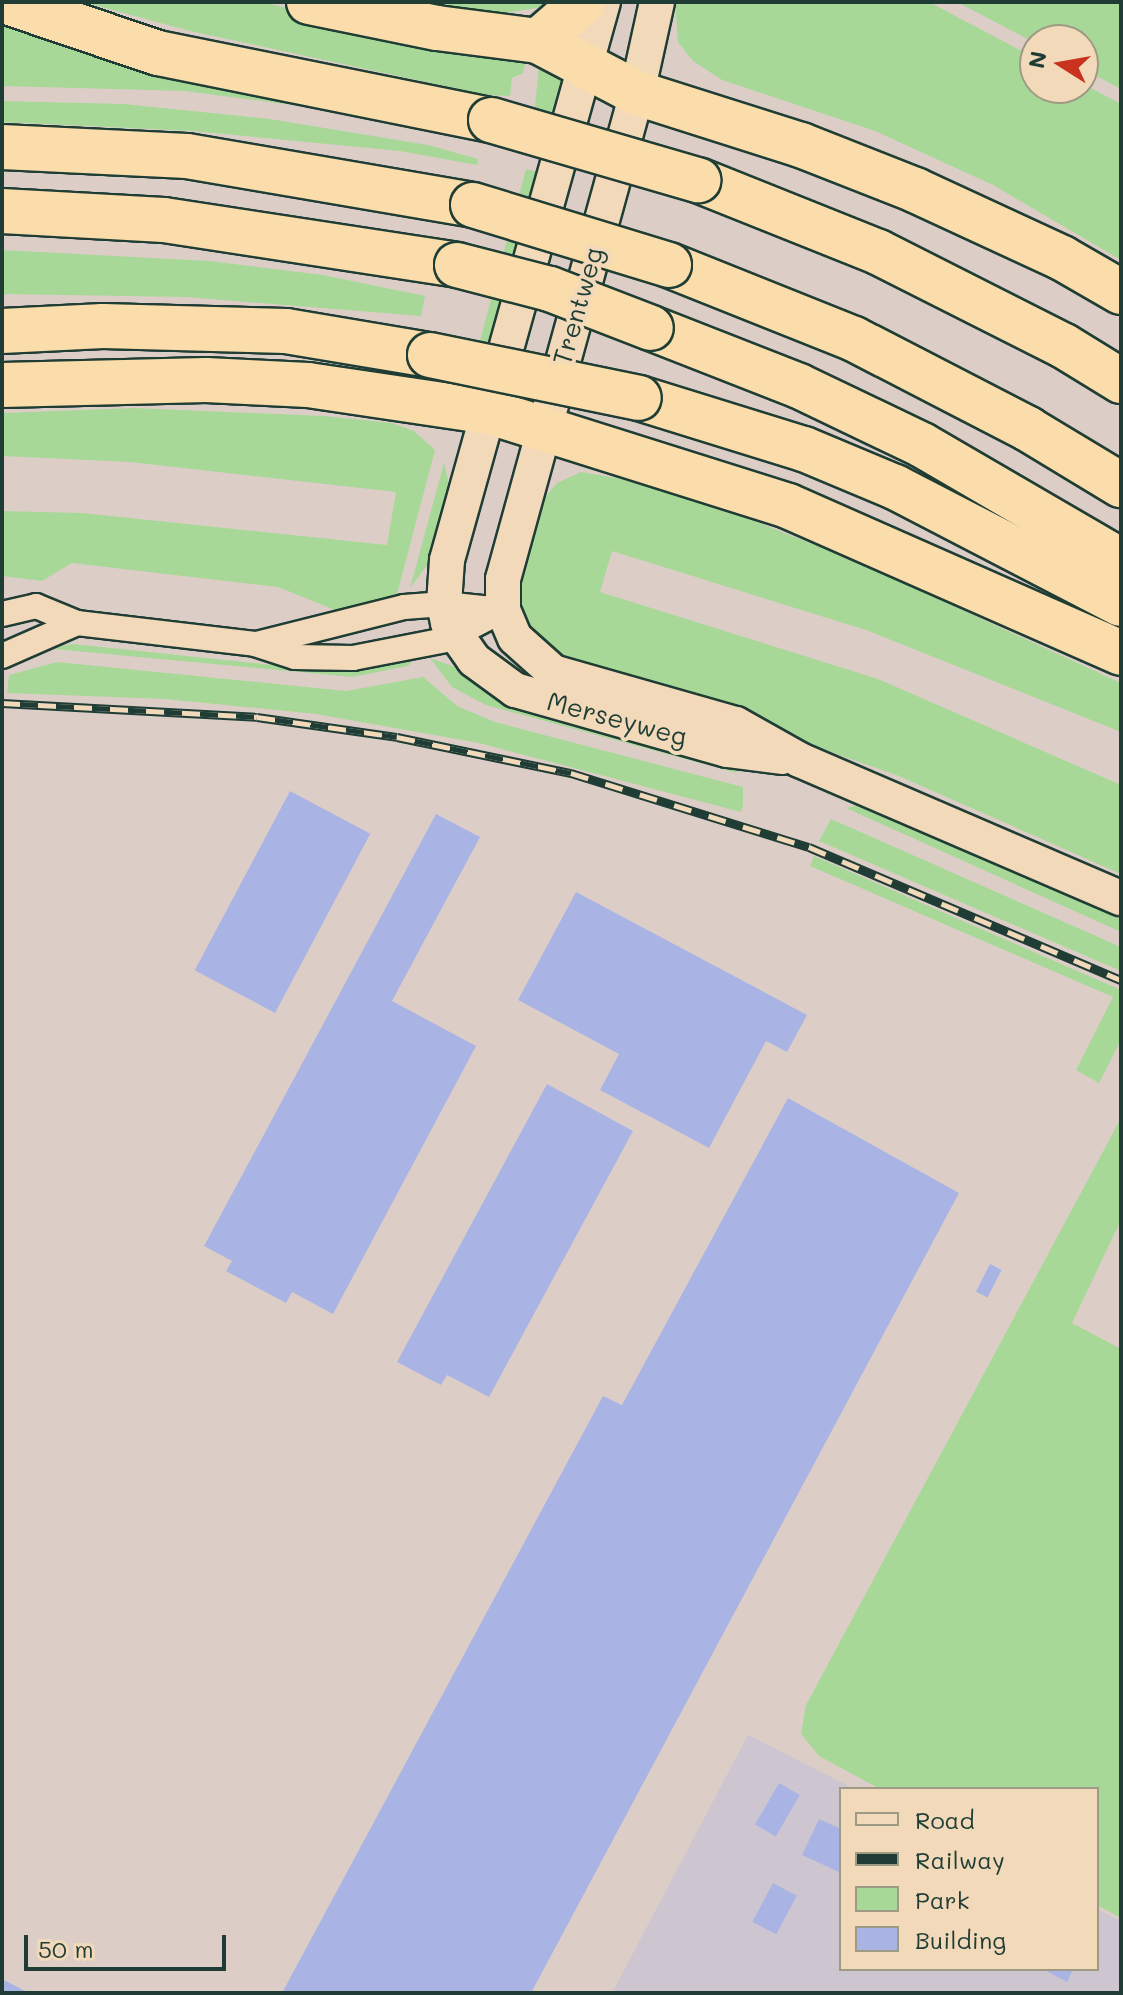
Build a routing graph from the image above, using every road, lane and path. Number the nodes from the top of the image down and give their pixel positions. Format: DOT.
graph roads {
  1 [pos="7,2"];
  2 [pos="309,2"];
  3 [pos="583,2"];
  4 [pos="603,2"];
  5 [pos="657,2"];
  6 [pos="538,41"];
  7 [pos="585,69"];
  8 [pos="637,93"];
  9 [pos="2,147"];
  10 [pos="2,211"];
  11 [pos="1121,292"];
  12 [pos="2,331"];
  13 [pos="1121,381"];
  14 [pos="2,385"];
  15 [pos="490,412"];
  16 [pos="544,429"];
  17 [pos="1121,485"];
  18 [pos="1121,561"];
  19 [pos="1121,604"];
  20 [pos="503,610"];
  21 [pos="2,614"];
  22 [pos="449,620"];
  23 [pos="77,623"];
  24 [pos="255,644"];
  25 [pos="1121,653"];
  26 [pos="2,656"];
  27 [pos="800,760"];
  28 [pos="1121,898"];
  1 -- 13 [label="highway, bridge"];
  2 -- 6 [label="highway"];
  3 -- 6 [label="highway"];
  4 -- 7 [label="street, Trentweg"];
  5 -- 8 [label="street, Trentweg"];
  6 -- 7 [label="highway"];
  7 -- 8 [label="highway"];
  7 -- 15 [label="street, Trentweg"];
  8 -- 11 [label="highway"];
  8 -- 16 [label="street, Trentweg"];
  9 -- 17 [label="highway, bridge"];
  10 -- 18 [label="highway, bridge"];
  12 -- 19 [label="highway, bridge"];
  14 -- 15 [label="highway"];
  15 -- 16 [label="highway"];
  15 -- 22 [label="street, Trentweg"];
  16 -- 20 [label="street, Trentweg"];
  16 -- 25 [label="highway"];
  20 -- 22 [label="street"];
  20 -- 22 [label="street"];
  20 -- 27 [label="street, Merseyweg"];
  21 -- 23 [label="street"];
  22 -- 24 [label="street"];
  22 -- 24 [label="street"];
  22 -- 27 [label="street, Merseyweg"];
  23 -- 24 [label="street"];
  23 -- 26 [label="street"];
  27 -- 28 [label="street, Merseyweg"];
}
